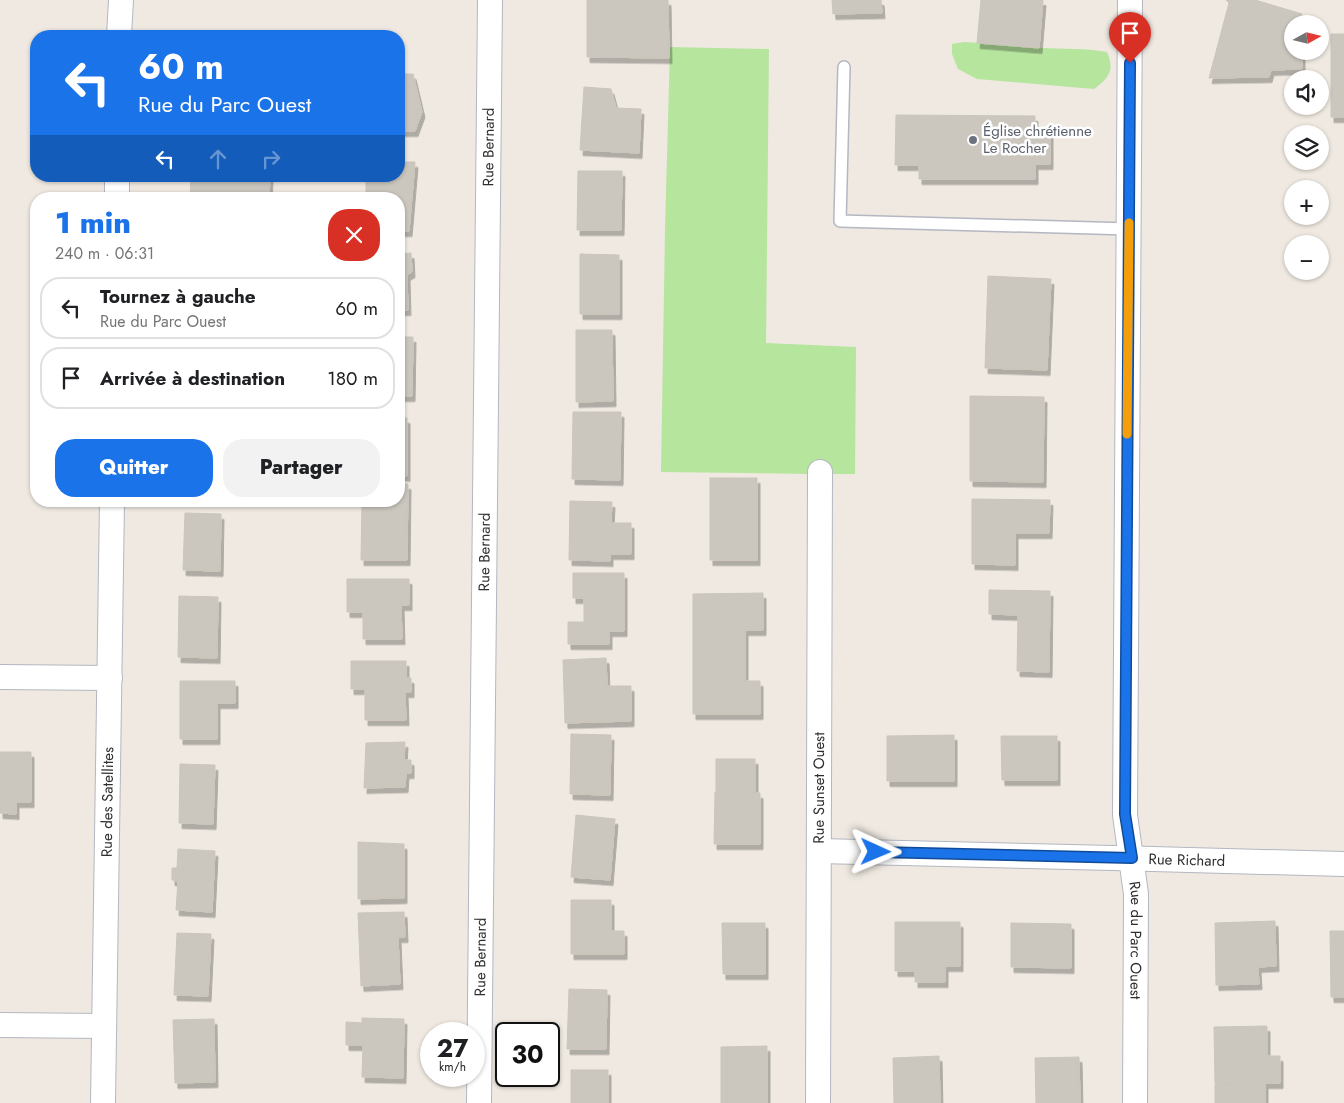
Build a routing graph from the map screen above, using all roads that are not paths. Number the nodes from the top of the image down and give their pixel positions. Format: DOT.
graph roads {
  1 [pos="120,0"];
  2 [pos="490,0"];
  3 [pos="1130,0"];
  4 [pos="119,30"];
  5 [pos="844,67"];
  6 [pos="1129,229"];
  7 [pos="820,472"];
  8 [pos="112,507"];
  9 [pos="0,677"];
  10 [pos="110,678"];
  11 [pos="819,851"];
  12 [pos="1132,858"];
  13 [pos="1344,864"];
  14 [pos="0,1025"];
  15 [pos="104,1026"];
  16 [pos="103,1103"];
  17 [pos="479,1103"];
  18 [pos="818,1103"];
  19 [pos="1135,1103"];
  1 -- 4 [label="street"];
  2 -- 17 [label="street, Rue Bernard"];
  3 -- 6 [label="street, Rue du Parc Ouest"];
  5 -- 6 [label="lane"];
  6 -- 12 [label="street, Rue du Parc Ouest"];
  7 -- 11 [label="street, Rue Sunset Ouest"];
  8 -- 10 [label="street, Rue des Satellites"];
  9 -- 10 [label="street"];
  10 -- 15 [label="street, Rue des Satellites"];
  11 -- 12 [label="street, Rue Richard"];
  11 -- 18 [label="street, Rue Sunset Ouest"];
  12 -- 13 [label="street, Rue Richard"];
  12 -- 19 [label="street, Rue du Parc Ouest"];
  14 -- 15 [label="street"];
  15 -- 16 [label="street, Rue des Satellites"];
}
